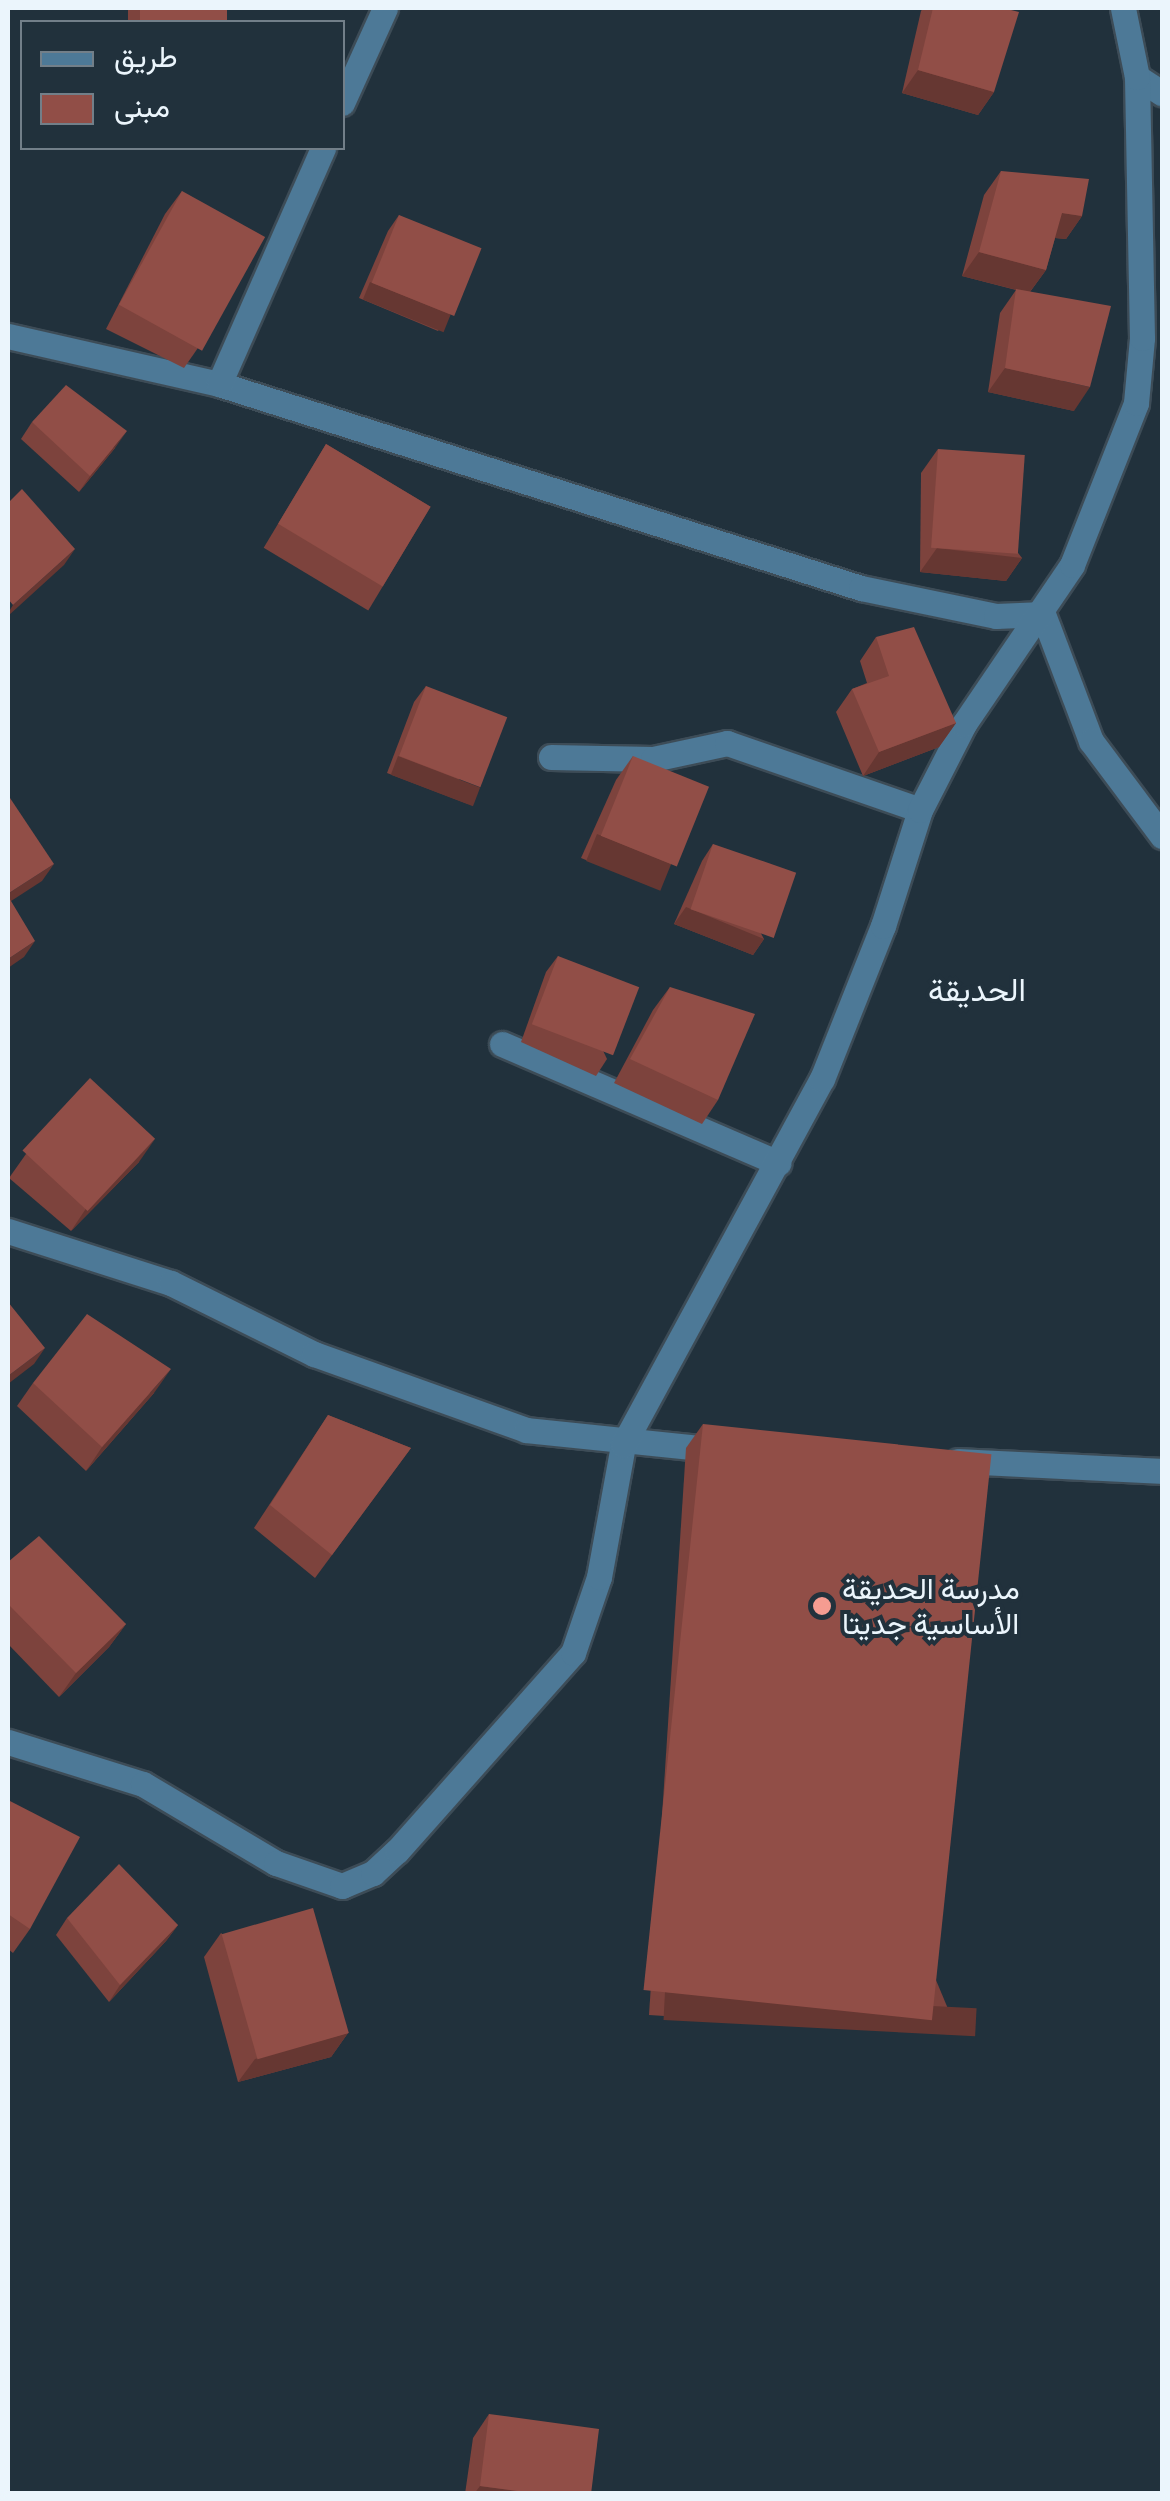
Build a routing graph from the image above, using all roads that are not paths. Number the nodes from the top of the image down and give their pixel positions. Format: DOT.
graph roads {
  1 [pos="385,8"];
  2 [pos="1123,8"];
  3 [pos="1137,77"];
  4 [pos="1162,93"];
  5 [pos="345,96"];
  6 [pos="322,150"];
  7 [pos="8,336"];
  8 [pos="219,384"];
  9 [pos="1044,614"];
  10 [pos="551,757"];
  11 [pos="920,810"];
  12 [pos="1162,836"];
  13 [pos="502,1044"];
  14 [pos="778,1164"];
  15 [pos="8,1232"];
  16 [pos="624,1445"];
  17 [pos="742,1451"];
  18 [pos="928,1460"];
  19 [pos="974,1462"];
  20 [pos="1162,1471"];
  21 [pos="974,1498"];
  22 [pos="8,1742"];
  1 -- 5 [label="street"];
  2 -- 3 [label="street"];
  3 -- 4 [label="street"];
  3 -- 9 [label="street"];
  6 -- 8 [label="street"];
  7 -- 8 [label="street"];
  8 -- 9 [label="street"];
  9 -- 11 [label="street"];
  9 -- 12 [label="street"];
  10 -- 11 [label="street"];
  11 -- 14 [label="street"];
  13 -- 14 [label="street"];
  14 -- 16 [label="street"];
  15 -- 16 [label="street"];
  16 -- 17 [label="street"];
  16 -- 22 [label="street"];
  18 -- 19 [label="street"];
  19 -- 20 [label="street"];
  19 -- 21 [label="street"];
}
